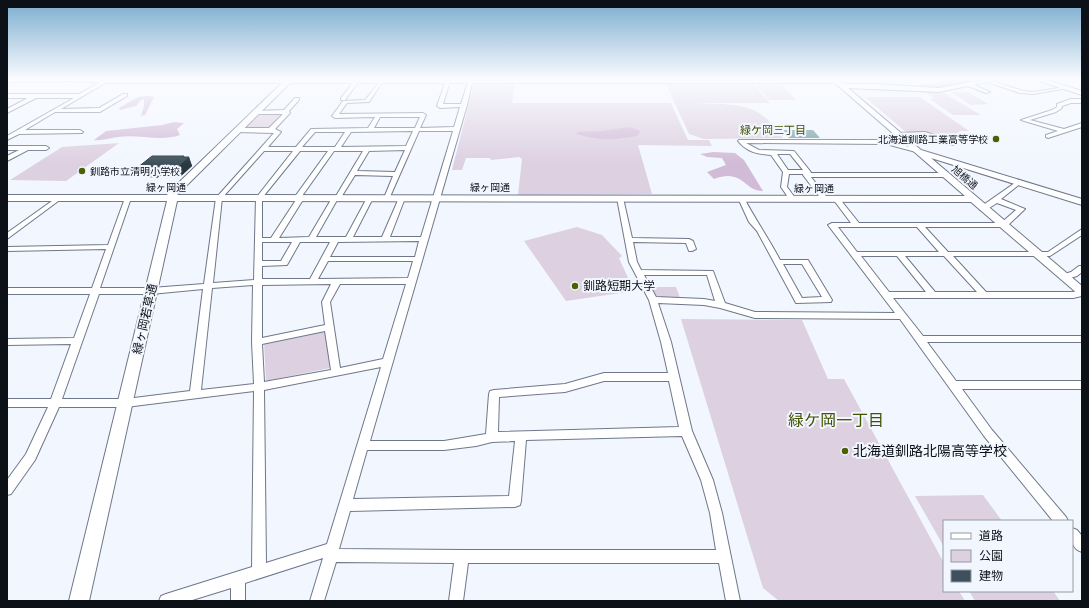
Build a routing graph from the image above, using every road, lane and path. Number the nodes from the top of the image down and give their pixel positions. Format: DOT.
graph roads {
  1 [pos="60,107"];
  2 [pos="104,107"];
  3 [pos="260,107"];
  4 [pos="289,107"];
  5 [pos="341,107"];
  6 [pos="463,107"];
  7 [pos="866,107"];
  8 [pos="1059,107"];
  9 [pos="55,110"];
  10 [pos="255,112"];
  11 [pos="285,112"];
  12 [pos="378,116"];
  13 [pos="1082,126"];
  14 [pos="417,129"];
  15 [pos="456,129"];
  16 [pos="237,130"];
  17 [pos="271,130"];
  18 [pos="350,130"];
  19 [pos="370,130"];
  20 [pos="1064,131"];
  21 [pos="17,132"];
  22 [pos="80,132"];
  23 [pos="898,135"];
  24 [pos="1048,136"];
  25 [pos="7,138"];
  26 [pos="786,141"];
  27 [pos="953,143"];
  28 [pos="7,148"];
  29 [pos="27,148"];
  30 [pos="46,148"];
  31 [pos="264,148"];
  32 [pos="298,148"];
  33 [pos="335,148"];
  34 [pos="409,148"];
  35 [pos="366,149"];
  36 [pos="916,150"];
  37 [pos="772,152"];
  38 [pos="792,152"];
  39 [pos="7,160"];
  40 [pos="786,172"];
  41 [pos="352,173"];
  42 [pos="398,174"];
  43 [pos="945,175"];
  44 [pos="1019,182"];
  45 [pos="7,198"];
  46 [pos="59,198"];
  47 [pos="128,198"];
  48 [pos="171,198"];
  49 [pos="219,198"];
  50 [pos="259,198"];
  51 [pos="299,198"];
  52 [pos="336,198"];
  53 [pos="370,198"];
  54 [pos="387,198"];
  55 [pos="402,198"];
  56 [pos="436,198"];
  57 [pos="620,198"];
  58 [pos="741,198"];
  59 [pos="792,199"];
  60 [pos="824,199"];
  61 [pos="837,199"];
  62 [pos="973,199"];
  63 [pos="996,200"];
  64 [pos="1082,202"];
  65 [pos="983,208"];
  66 [pos="857,225"];
  67 [pos="919,225"];
  68 [pos="1003,225"];
  69 [pos="1080,234"];
  70 [pos="7,237"];
  71 [pos="274,239"];
  72 [pos="386,239"];
  73 [pos="424,239"];
  74 [pos="259,240"];
  75 [pos="298,240"];
  76 [pos="312,240"];
  77 [pos="336,240"];
  78 [pos="348,240"];
  79 [pos="628,240"];
  80 [pos="111,247"];
  81 [pos="7,249"];
  82 [pos="692,249"];
  83 [pos="855,254"];
  84 [pos="899,254"];
  85 [pos="946,254"];
  86 [pos="1038,255"];
  87 [pos="326,259"];
  88 [pos="418,259"];
  89 [pos="778,262"];
  90 [pos="259,264"];
  91 [pos="1082,268"];
  92 [pos="637,272"];
  93 [pos="1064,277"];
  94 [pos="337,281"];
  95 [pos="412,281"];
  96 [pos="259,282"];
  97 [pos="313,282"];
  98 [pos="208,287"];
  99 [pos="7,291"];
  100 [pos="151,291"];
  101 [pos="94,292"];
  102 [pos="1082,293"];
  103 [pos="886,295"];
  104 [pos="933,295"];
  105 [pos="984,295"];
  106 [pos="653,300"];
  107 [pos="721,305"];
  108 [pos="903,316"];
  109 [pos="329,327"];
  110 [pos="1082,338"];
  111 [pos="920,339"];
  112 [pos="7,342"];
  113 [pos="76,342"];
  114 [pos="257,342"];
  115 [pos="388,362"];
  116 [pos="336,372"];
  117 [pos="674,377"];
  118 [pos="1082,385"];
  119 [pos="954,386"];
  120 [pos="259,387"];
  121 [pos="195,394"];
  122 [pos="7,403"];
  123 [pos="126,403"];
  124 [pos="55,404"];
  125 [pos="686,431"];
  126 [pos="521,436"];
  127 [pos="492,438"];
  128 [pos="363,445"];
  129 [pos="7,490"];
  130 [pos="346,505"];
  131 [pos="1060,520"];
  132 [pos="1073,535"];
  133 [pos="1082,546"];
  134 [pos="331,552"];
  135 [pos="724,556"];
  136 [pos="462,557"];
  137 [pos="259,572"];
  138 [pos="238,578"];
  139 [pos="170,600"];
  140 [pos="80,601"];
  141 [pos="238,601"];
  142 [pos="317,601"];
  143 [pos="456,601"];
  144 [pos="733,601"];
  1 -- 9 [label="street"];
  2 -- 9 [label="street"];
  3 -- 10 [label="street"];
  4 -- 11 [label="street"];
  5 -- 12 [label="street"];
  6 -- 15 [label="street"];
  7 -- 23 [label="street, 旭橋通"];
  8 -- 20 [label="street"];
  9 -- 21 [label="street"];
  10 -- 11 [label="street"];
  10 -- 16 [label="street"];
  11 -- 17 [label="street"];
  12 -- 14 [label="street"];
  12 -- 19 [label="street"];
  13 -- 20 [label="street"];
  14 -- 15 [label="street"];
  14 -- 19 [label="street"];
  14 -- 34 [label="street"];
  15 -- 56 [label="street"];
  16 -- 17 [label="street"];
  16 -- 48 [label="street"];
  17 -- 31 [label="street"];
  18 -- 19 [label="street"];
  18 -- 32 [label="street"];
  18 -- 33 [label="street"];
  20 -- 24 [label="street"];
  21 -- 22 [label="street"];
  21 -- 25 [label="street"];
  23 -- 27 [label="street"];
  23 -- 36 [label="street, 旭橋通"];
  26 -- 36 [label="street"];
  26 -- 37 [label="street"];
  26 -- 38 [label="street"];
  28 -- 29 [label="street"];
  29 -- 30 [label="street"];
  29 -- 39 [label="street"];
  31 -- 32 [label="street"];
  31 -- 49 [label="street"];
  32 -- 33 [label="street"];
  32 -- 50 [label="street"];
  33 -- 35 [label="street"];
  33 -- 51 [label="street"];
  34 -- 35 [label="street"];
  34 -- 42 [label="street"];
  35 -- 41 [label="street"];
  36 -- 43 [label="street, 旭橋通"];
  36 -- 44 [label="street"];
  37 -- 38 [label="street"];
  37 -- 40 [label="street"];
  38 -- 40 [label="street"];
  40 -- 59 [label="street"];
  41 -- 42 [label="street"];
  41 -- 52 [label="street"];
  42 -- 54 [label="street"];
  43 -- 60 [label="street"];
  43 -- 62 [label="street, 旭橋通"];
  44 -- 63 [label="street"];
  44 -- 64 [label="street"];
  45 -- 46 [label="street, 緑ヶ岡通"];
  46 -- 47 [label="street, 緑ヶ岡通"];
  46 -- 70 [label="street"];
  47 -- 48 [label="street, 緑ヶ岡通"];
  47 -- 80 [label="street"];
  48 -- 49 [label="street, 緑ヶ岡通"];
  48 -- 100 [label="street, 緑ヶ岡若草通"];
  49 -- 50 [label="street, 緑ヶ岡通"];
  49 -- 98 [label="street"];
  50 -- 51 [label="street, 緑ヶ岡通"];
  50 -- 74 [label="street"];
  51 -- 52 [label="street, 緑ヶ岡通"];
  51 -- 71 [label="street"];
  52 -- 53 [label="street, 緑ヶ岡通"];
  52 -- 76 [label="street"];
  53 -- 54 [label="street, 緑ヶ岡通"];
  53 -- 78 [label="street"];
  54 -- 55 [label="street, 緑ヶ岡通"];
  55 -- 56 [label="street, 緑ヶ岡通"];
  55 -- 72 [label="street"];
  56 -- 57 [label="street, 緑ヶ岡通"];
  56 -- 73 [label="street"];
  57 -- 58 [label="street, 緑ヶ岡通"];
  57 -- 79 [label="street"];
  58 -- 59 [label="street, 緑ヶ岡通"];
  58 -- 89 [label="street"];
  59 -- 60 [label="street, 緑ヶ岡通"];
  60 -- 61 [label="street, 緑ヶ岡通"];
  61 -- 62 [label="street, 緑ヶ岡通"];
  61 -- 66 [label="street"];
  62 -- 65 [label="street, 旭橋通"];
  63 -- 65 [label="street"];
  63 -- 68 [label="street"];
  65 -- 68 [label="street, 旭橋通"];
  66 -- 67 [label="street"];
  66 -- 83 [label="street"];
  67 -- 68 [label="street"];
  67 -- 85 [label="street"];
  68 -- 86 [label="street, 旭橋通"];
  69 -- 86 [label="street"];
  71 -- 74 [label="street"];
  71 -- 75 [label="street"];
  72 -- 73 [label="street"];
  72 -- 78 [label="street"];
  73 -- 88 [label="street"];
  74 -- 90 [label="street"];
  75 -- 76 [label="street"];
  75 -- 90 [label="street"];
  76 -- 77 [label="street"];
  77 -- 78 [label="street"];
  77 -- 87 [label="street"];
  79 -- 82 [label="street"];
  79 -- 92 [label="street"];
  80 -- 81 [label="street"];
  80 -- 101 [label="street"];
  83 -- 84 [label="street"];
  83 -- 103 [label="street"];
  84 -- 85 [label="street"];
  84 -- 104 [label="street"];
  85 -- 86 [label="street"];
  85 -- 105 [label="street"];
  86 -- 93 [label="street, 旭橋通"];
  87 -- 88 [label="street"];
  87 -- 97 [label="street"];
  88 -- 95 [label="street"];
  89 -- 89 [label="street"];
  90 -- 96 [label="street"];
  91 -- 93 [label="street"];
  92 -- 106 [label="street"];
  92 -- 107 [label="street"];
  93 -- 102 [label="street, 旭橋通"];
  94 -- 95 [label="street"];
  94 -- 97 [label="street"];
  94 -- 109 [label="street"];
  95 -- 115 [label="street"];
  96 -- 97 [label="street"];
  96 -- 98 [label="street"];
  96 -- 114 [label="street"];
  98 -- 100 [label="street"];
  98 -- 121 [label="street"];
  99 -- 101 [label="street"];
  100 -- 101 [label="street"];
  100 -- 123 [label="street, 緑ヶ岡若草通"];
  101 -- 113 [label="street"];
  102 -- 105 [label="street"];
  103 -- 104 [label="street"];
  103 -- 108 [label="street"];
  104 -- 105 [label="street"];
  106 -- 107 [label="street"];
  106 -- 117 [label="street"];
  107 -- 108 [label="street"];
  108 -- 111 [label="street"];
  109 -- 114 [label="street"];
  109 -- 116 [label="street"];
  110 -- 111 [label="street"];
  111 -- 119 [label="street"];
  112 -- 113 [label="street"];
  113 -- 124 [label="street"];
  114 -- 120 [label="street"];
  115 -- 116 [label="street"];
  115 -- 128 [label="street"];
  116 -- 120 [label="street"];
  117 -- 125 [label="street"];
  117 -- 127 [label="street"];
  118 -- 119 [label="street"];
  119 -- 131 [label="street"];
  120 -- 121 [label="street"];
  120 -- 137 [label="street"];
  121 -- 123 [label="street"];
  122 -- 124 [label="street"];
  123 -- 124 [label="street"];
  123 -- 140 [label="street, 緑ヶ岡若草通"];
  124 -- 129 [label="street"];
  125 -- 126 [label="street"];
  125 -- 135 [label="street"];
  126 -- 127 [label="street"];
  126 -- 130 [label="street"];
  127 -- 128 [label="street"];
  128 -- 130 [label="street"];
  130 -- 134 [label="street"];
  132 -- 133 [label="street"];
  134 -- 136 [label="street"];
  134 -- 137 [label="street"];
  134 -- 142 [label="street"];
  135 -- 136 [label="street"];
  135 -- 144 [label="street"];
  136 -- 143 [label="street"];
  137 -- 138 [label="street"];
  138 -- 139 [label="street"];
  138 -- 141 [label="street"];
}
